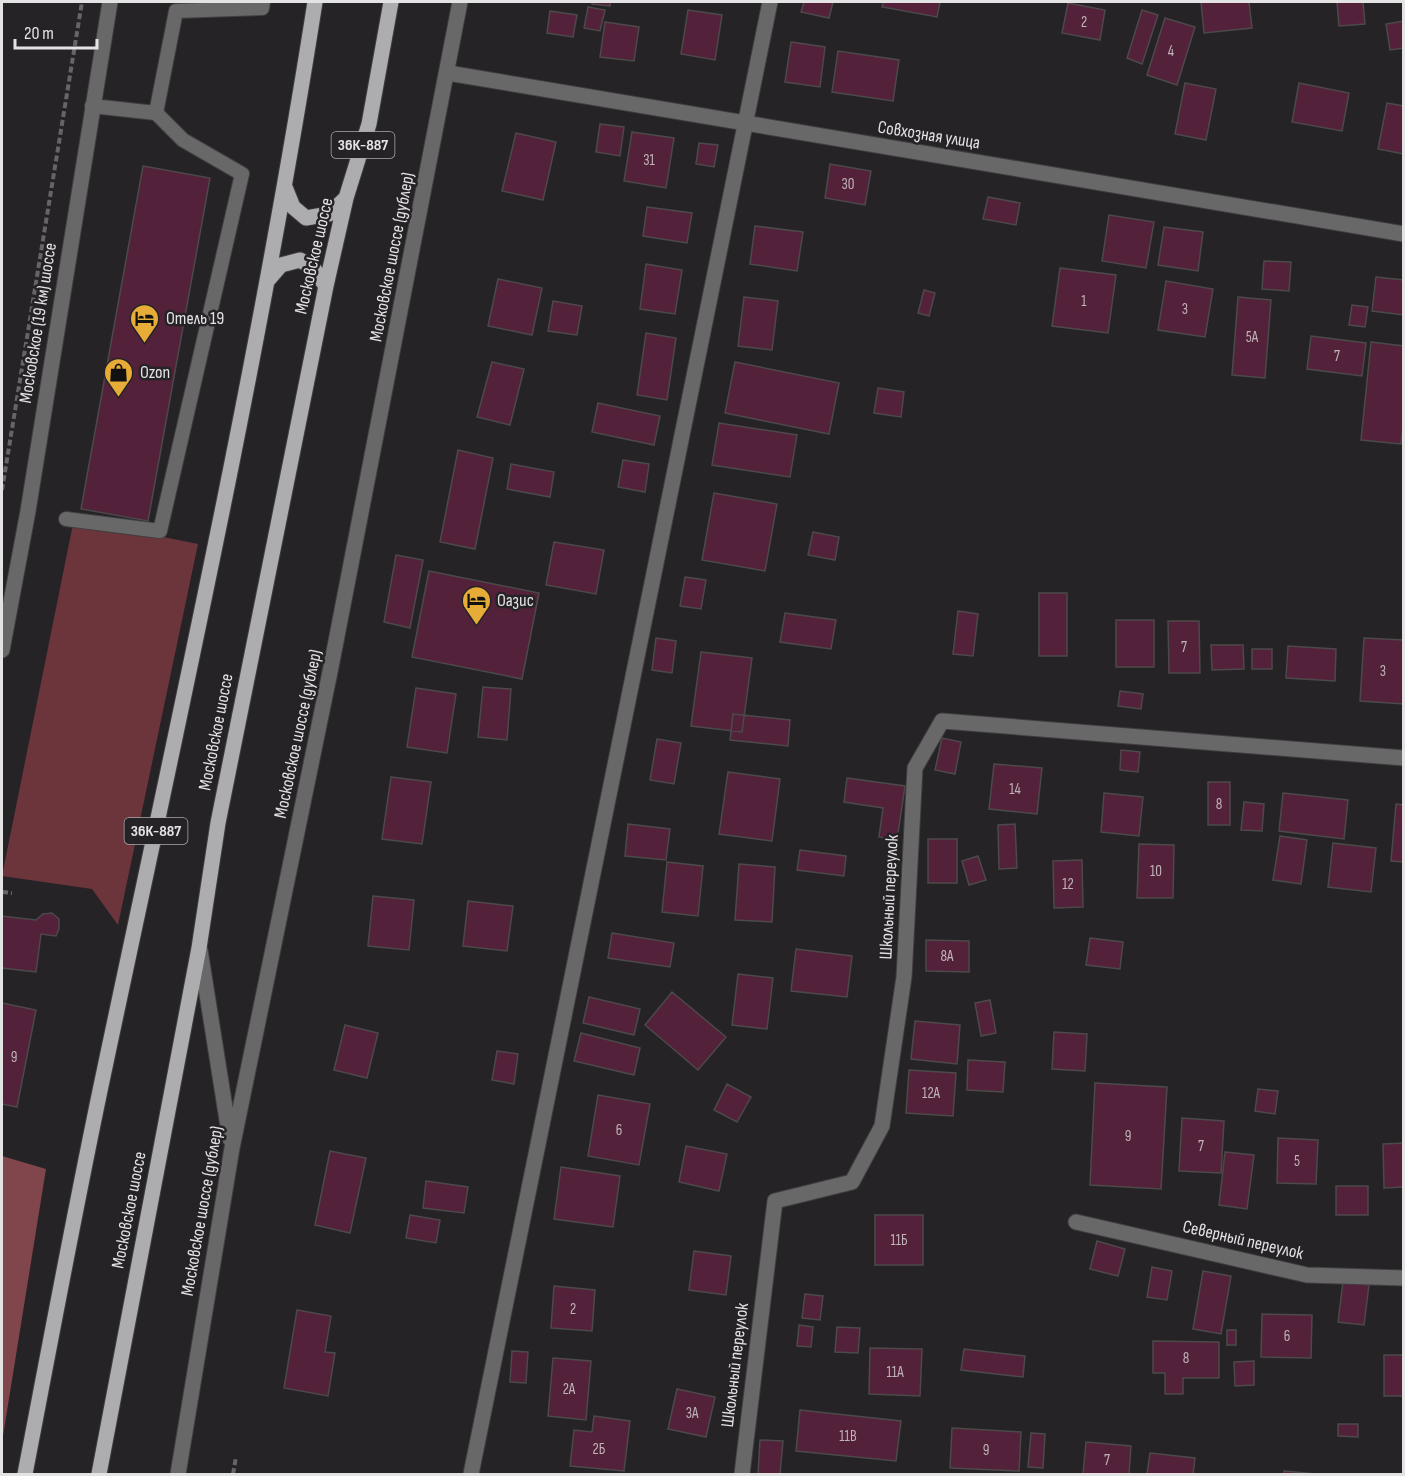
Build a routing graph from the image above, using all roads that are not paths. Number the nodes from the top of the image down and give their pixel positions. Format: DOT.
graph roads {
  1 [pos="110,2"];
  2 [pos="263,2"];
  3 [pos="315,2"];
  4 [pos="391,2"];
  5 [pos="460,2"];
  6 [pos="770,2"];
  7 [pos="448,73"];
  8 [pos="92,106"];
  9 [pos="156,113"];
  10 [pos="744,124"];
  11 [pos="285,187"];
  12 [pos="346,198"];
  13 [pos="1404,234"];
  14 [pos="267,281"];
  15 [pos="326,286"];
  16 [pos="66,519"];
  17 [pos="2,650"];
  18 [pos="1404,758"];
  19 [pos="199,948"];
  20 [pos="232,1148"];
  21 [pos="1076,1222"];
  22 [pos="1404,1278"];
  23 [pos="25,1474"];
  24 [pos="99,1474"];
  25 [pos="181,1474"];
  26 [pos="471,1474"];
  27 [pos="742,1474"];
  1 -- 8 [label="street, Московское (19 км) шоссе"];
  2 -- 9 [label="lane"];
  3 -- 11 [label="main road, Московское шоссе / 36К-887"];
  4 -- 12 [label="main road, Московское шоссе / 36К-887"];
  5 -- 7 [label="street, Московское шоссе (дублер)"];
  6 -- 10 [label="street"];
  7 -- 10 [label="street, Совхозная улица"];
  7 -- 20 [label="street, Московское шоссе (дублер)"];
  8 -- 9 [label="lane"];
  8 -- 17 [label="street, Московское (19 км) шоссе"];
  9 -- 16 [label="lane"];
  10 -- 13 [label="street, Совхозная улица"];
  10 -- 26 [label="street"];
  11 -- 12 [label="main road"];
  11 -- 14 [label="main road, Московское шоссе / 36К-887"];
  12 -- 15 [label="main road, Московское шоссе / 36К-887"];
  14 -- 15 [label="main road"];
  14 -- 23 [label="main road, Московское шоссе / 36К-887"];
  15 -- 19 [label="main road, Московское шоссе / 36К-887"];
  18 -- 27 [label="street, Школьный переулок"];
  19 -- 20 [label="street"];
  19 -- 24 [label="main road, Московское шоссе / 36К-887"];
  20 -- 25 [label="street, Московское шоссе (дублер)"];
  21 -- 22 [label="street, Северный переулок"];
}
